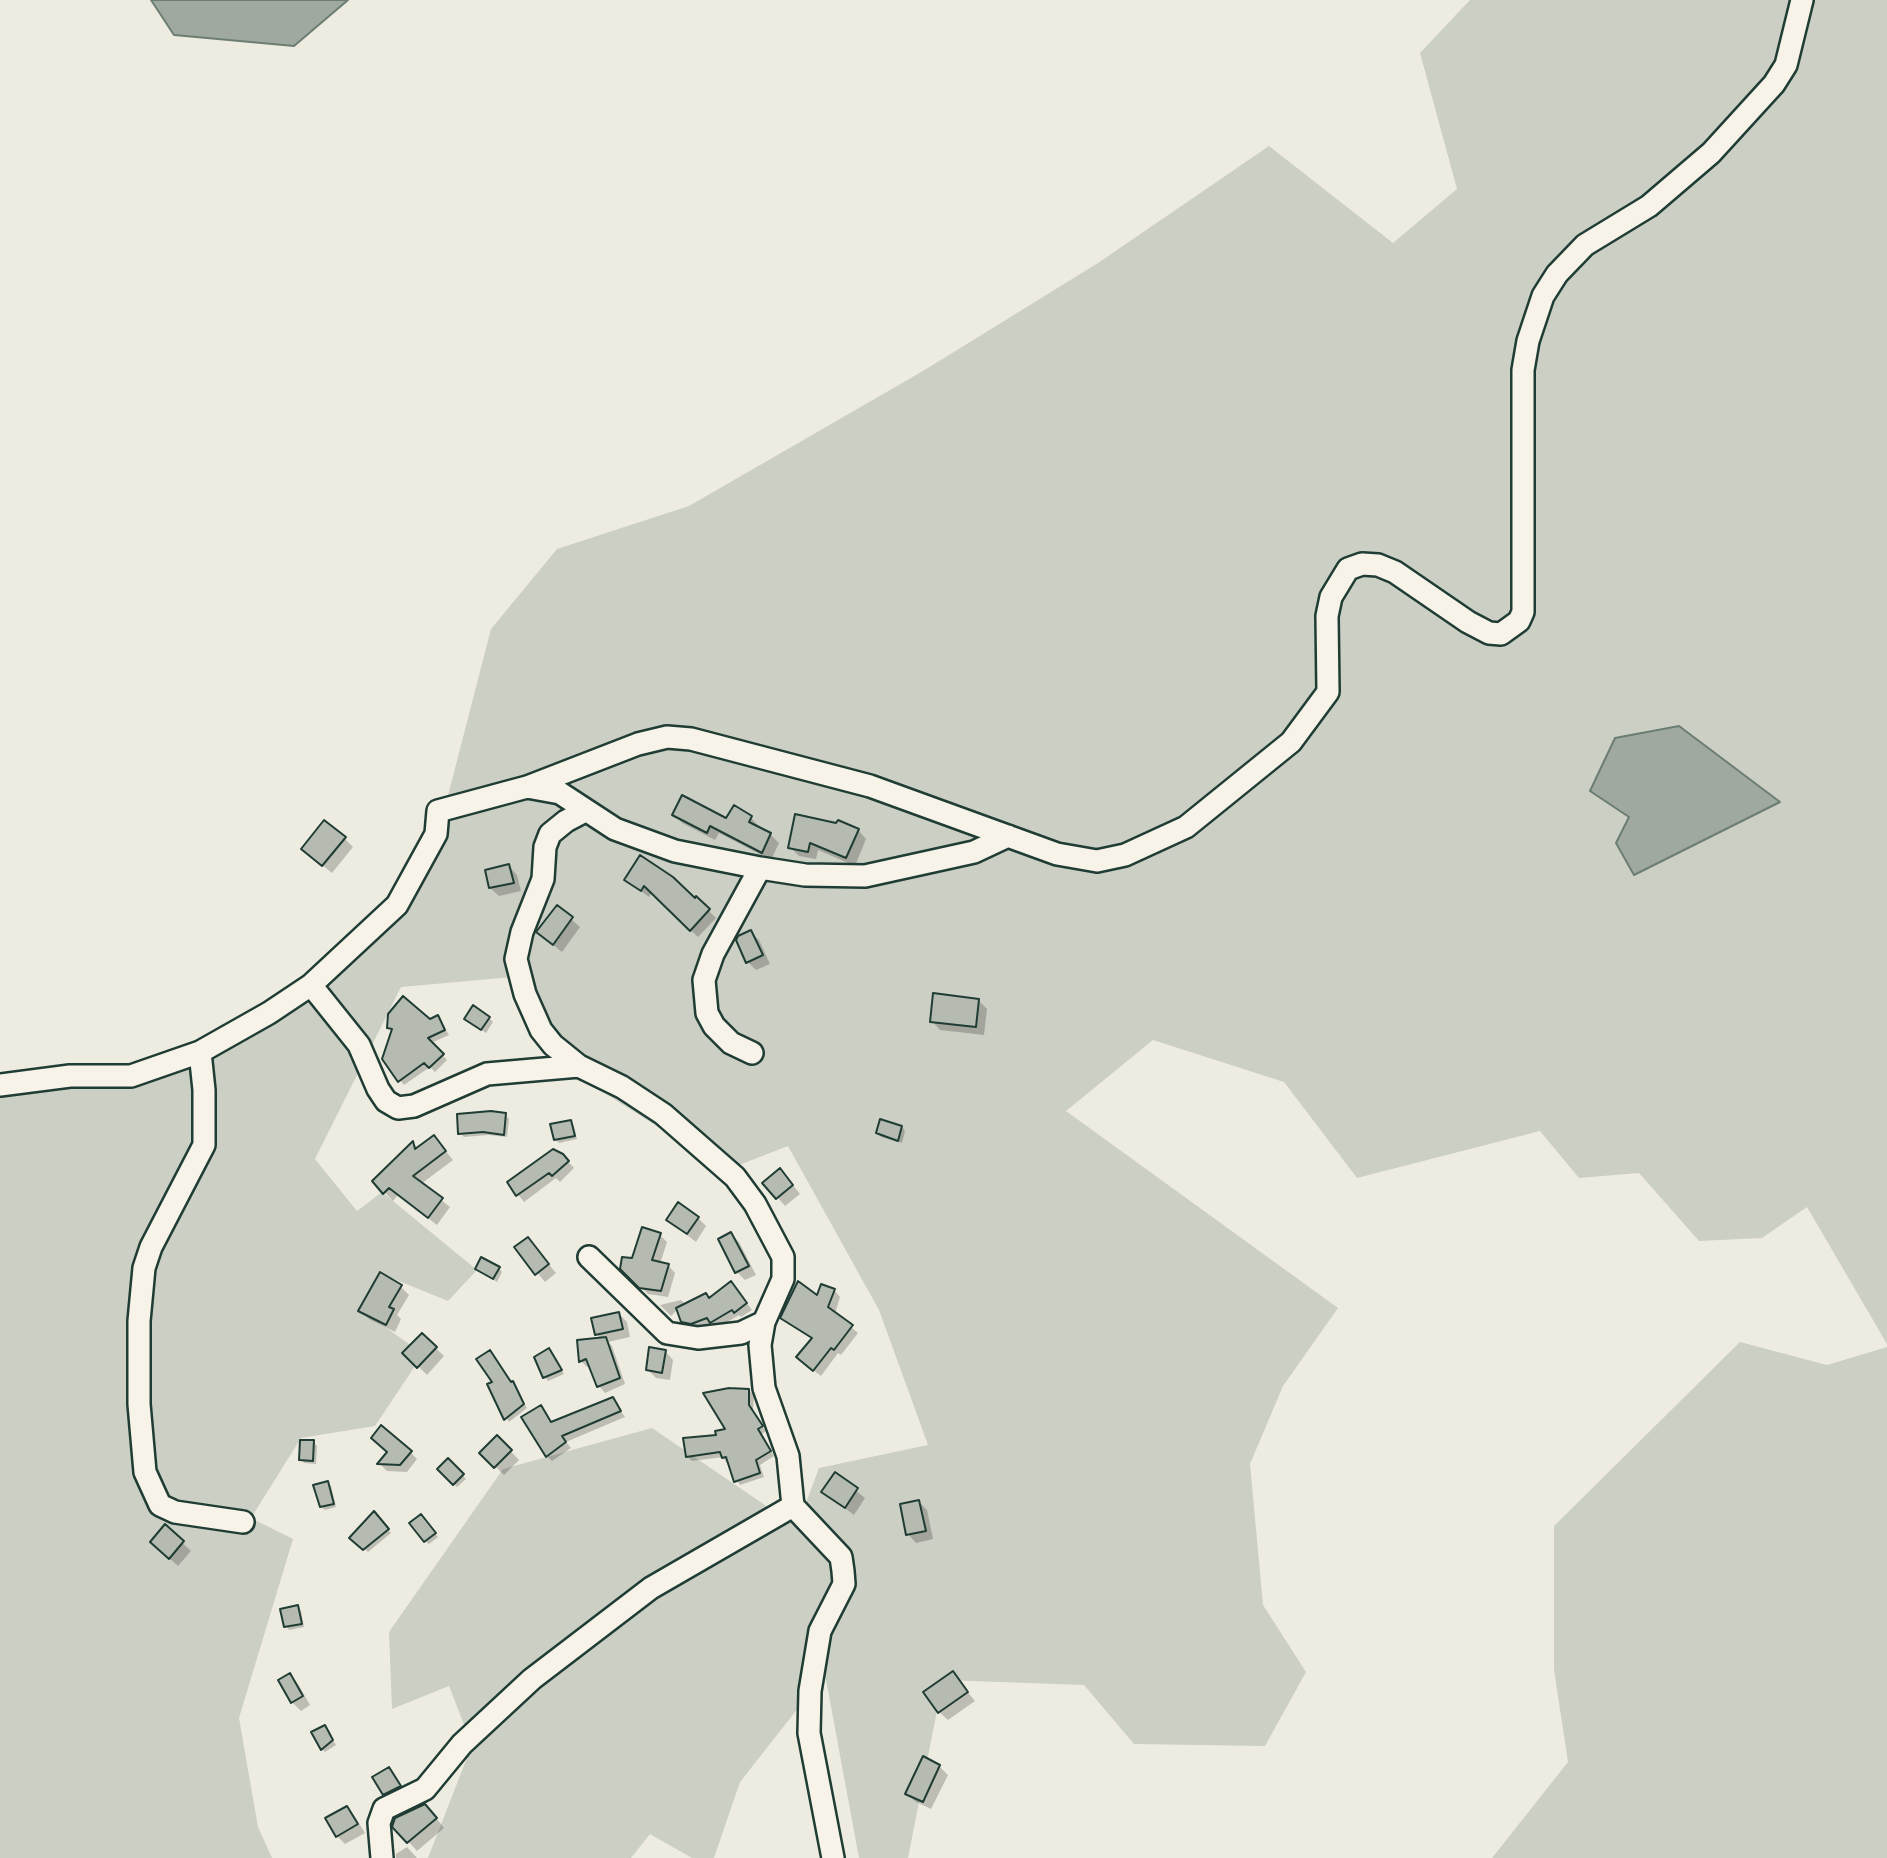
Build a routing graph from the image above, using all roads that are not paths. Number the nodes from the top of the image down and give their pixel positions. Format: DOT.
graph roads {
  1 [pos="1802,0"];
  2 [pos="527,787"];
  3 [pos="585,811"];
  4 [pos="1008,836"];
  5 [pos="760,869"];
  6 [pos="311,985"];
  7 [pos="200,1052"];
  8 [pos="752,1053"];
  9 [pos="579,1066"];
  10 [pos="0,1085"];
  11 [pos="589,1257"];
  12 [pos="764,1322"];
  13 [pos="793,1506"];
  14 [pos="243,1522"];
  15 [pos="382,1858"];
  16 [pos="833,1858"];
  1 -- 4 [label="street"];
  2 -- 3 [label="street"];
  2 -- 4 [label="street"];
  2 -- 6 [label="street"];
  3 -- 5 [label="street"];
  3 -- 9 [label="street"];
  4 -- 5 [label="street"];
  5 -- 8 [label="street"];
  6 -- 7 [label="street"];
  6 -- 9 [label="street"];
  7 -- 10 [label="street"];
  7 -- 14 [label="street"];
  9 -- 12 [label="street"];
  11 -- 12 [label="street"];
  12 -- 13 [label="street"];
  13 -- 15 [label="street"];
  13 -- 16 [label="street"];
}
